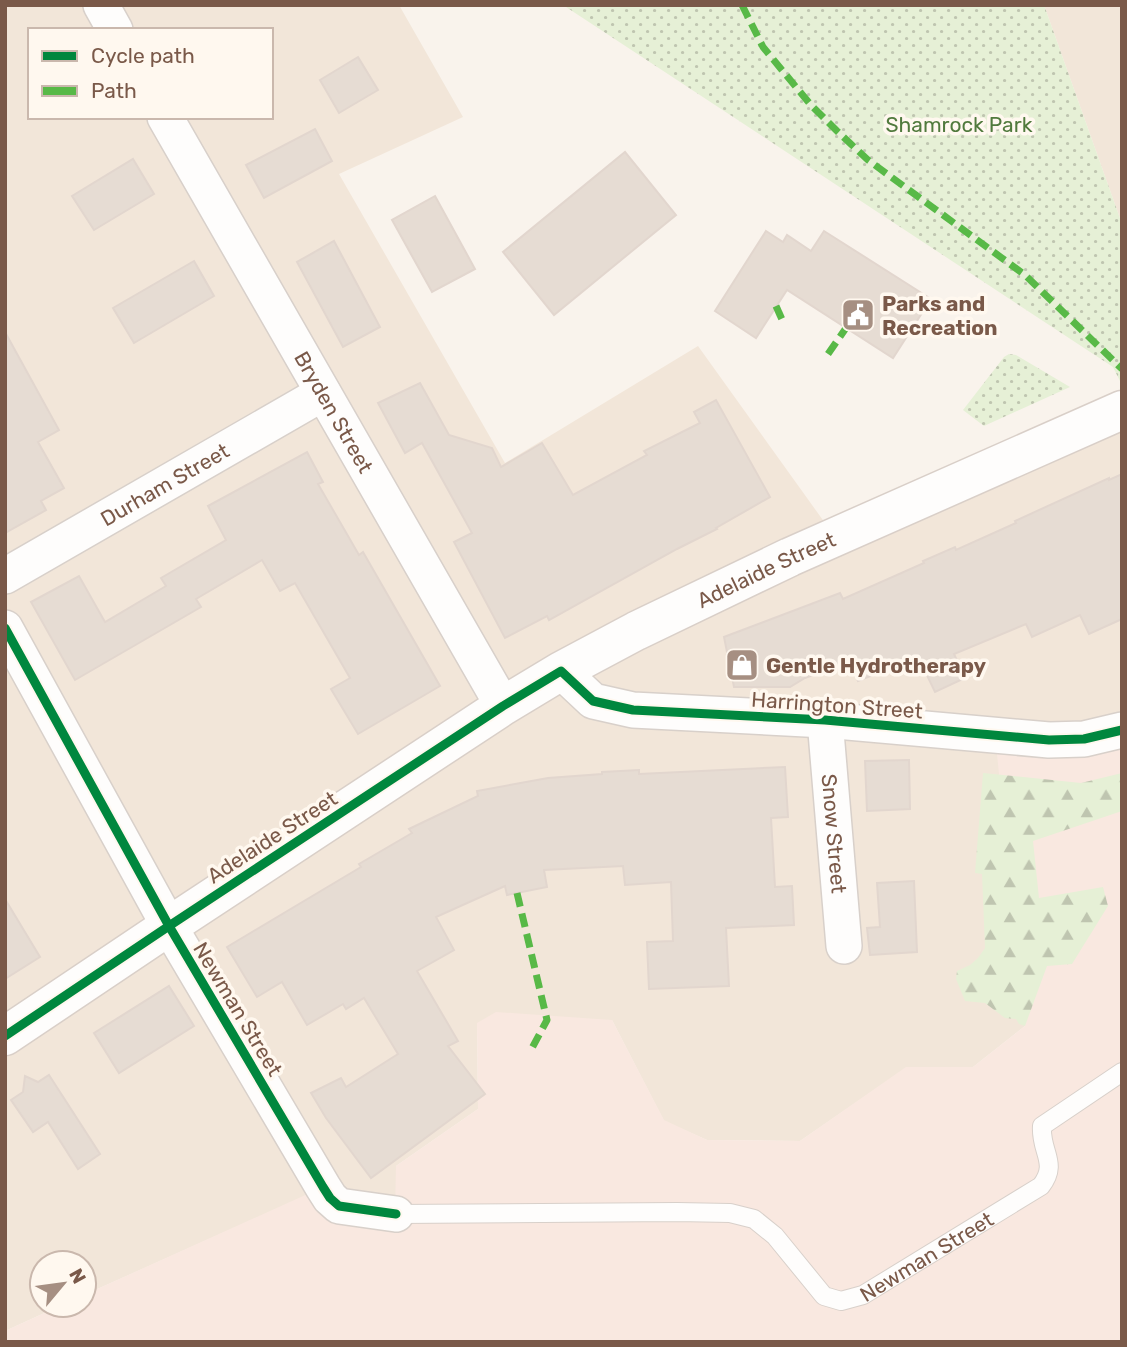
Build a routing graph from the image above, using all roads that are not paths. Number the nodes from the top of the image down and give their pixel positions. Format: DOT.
graph roads {
  1 [pos="101,5"];
  2 [pos="114,28"];
  3 [pos="166,119"];
  4 [pos="323,393"];
  5 [pos="1122,410"];
  6 [pos="5,576"];
  7 [pos="5,628"];
  8 [pos="561,671"];
  9 [pos="503,706"];
  10 [pos="825,720"];
  11 [pos="1122,730"];
  12 [pos="169,926"];
  13 [pos="844,946"];
  14 [pos="5,1036"];
  15 [pos="1122,1072"];
  16 [pos="396,1214"];
  1 -- 2 [label="street"];
  3 -- 4 [label="street, Bryden Street"];
  4 -- 6 [label="street, Durham Street"];
  4 -- 9 [label="street, Bryden Street"];
  5 -- 8 [label="street, Adelaide Street"];
  7 -- 12 [label="street, Newman Street"];
  8 -- 9 [label="street, Adelaide Street"];
  8 -- 10 [label="street, Harrington Street"];
  9 -- 12 [label="street, Adelaide Street"];
  10 -- 11 [label="street, Harrington Street"];
  10 -- 13 [label="street, Snow Street"];
  12 -- 14 [label="street, Adelaide Street"];
  12 -- 16 [label="street, Newman Street"];
  15 -- 16 [label="lane, Newman Street"];
}
